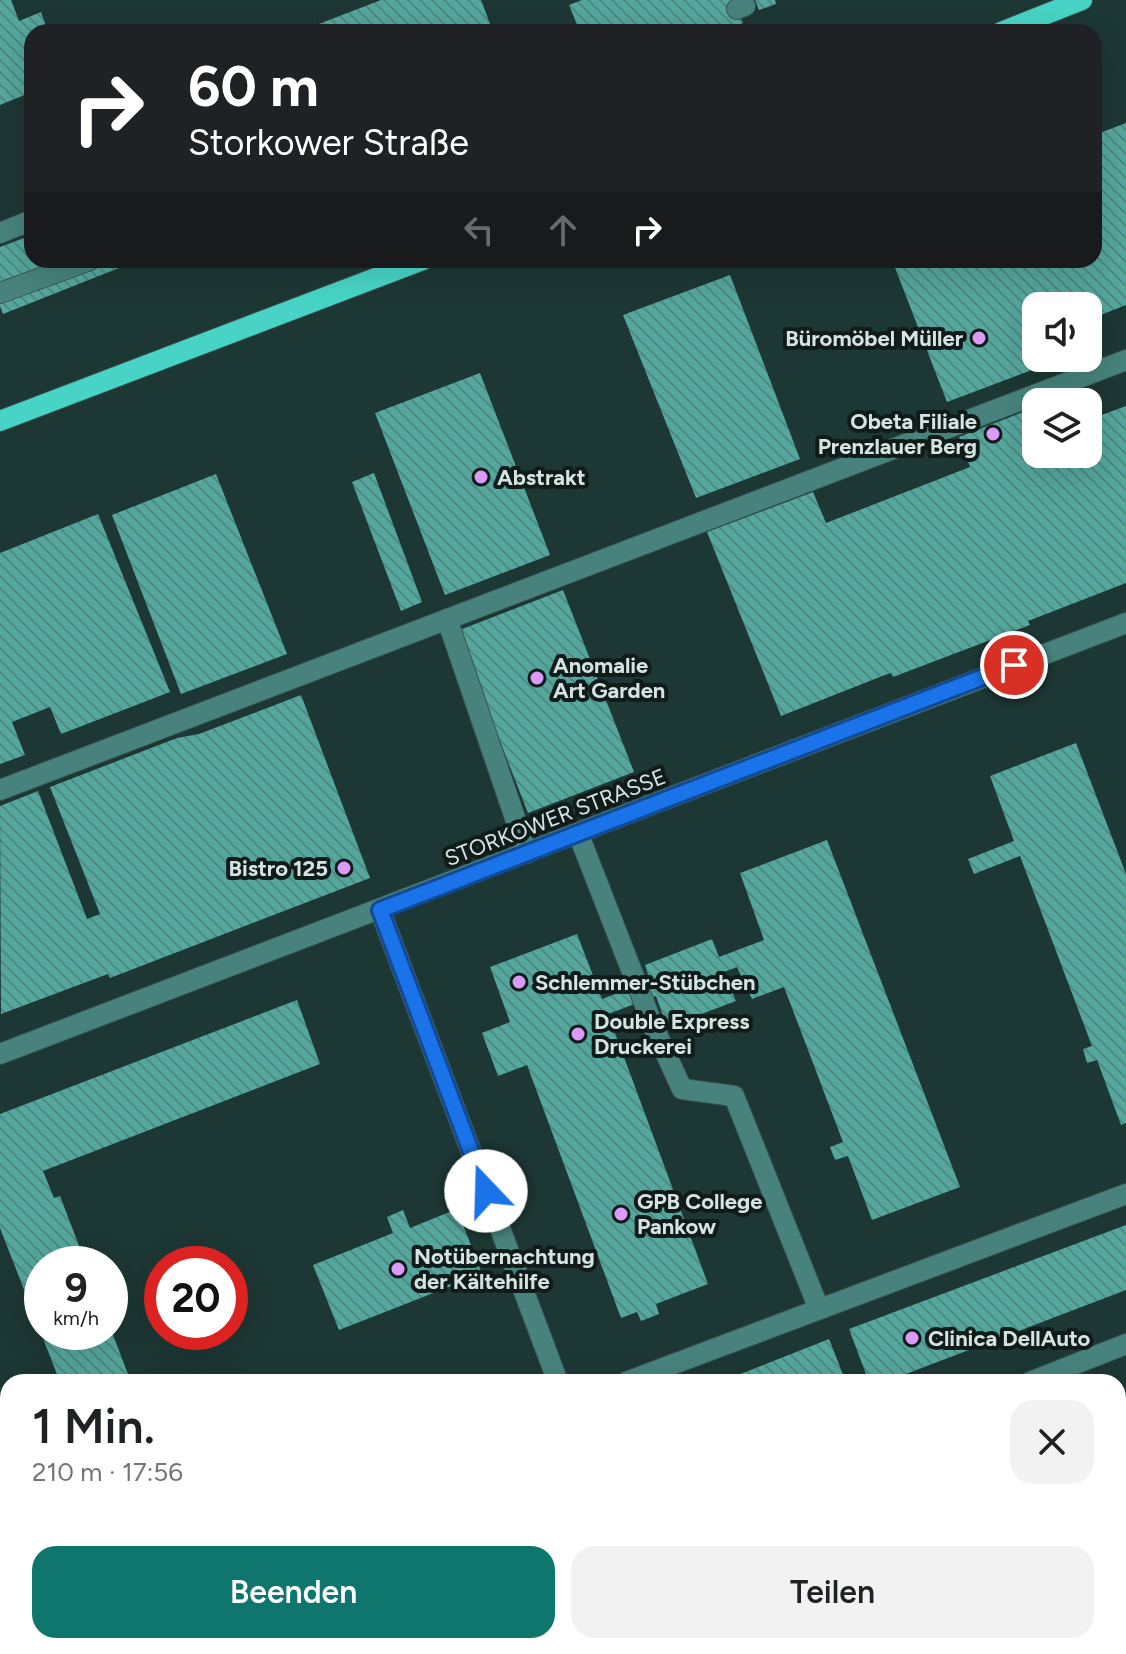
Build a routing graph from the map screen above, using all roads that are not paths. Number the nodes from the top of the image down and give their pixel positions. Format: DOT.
graph roads {
  1 [pos="1082,0"];
  2 [pos="1021,24"];
  3 [pos="24,223"];
  4 [pos="0,233"];
  5 [pos="68,268"];
  6 [pos="385,268"];
  7 [pos="0,293"];
  8 [pos="1126,360"];
  9 [pos="0,421"];
  10 [pos="447,619"];
  11 [pos="1126,623"];
  12 [pos="0,790"];
  13 [pos="578,833"];
  14 [pos="527,853"];
  15 [pos="380,910"];
  16 [pos="0,1054"];
  17 [pos="1126,1194"];
  18 [pos="819,1309"];
  19 [pos="1126,1344"];
  20 [pos="555,1374"];
  21 [pos="647,1374"];
  22 [pos="1050,1374"];
  1 -- 2 [label="main road"];
  3 -- 4 [label="street"];
  5 -- 7 [label="street"];
  6 -- 9 [label="main road"];
  8 -- 10 [label="street"];
  10 -- 12 [label="street"];
  10 -- 14 [label="street"];
  11 -- 13 [label="street, STORKOWER STRASSE"];
  13 -- 14 [label="street, STORKOWER STRASSE"];
  13 -- 18 [label="street"];
  14 -- 15 [label="street, STORKOWER STRASSE"];
  15 -- 16 [label="street, STORKOWER STRASSE"];
  15 -- 20 [label="street"];
  17 -- 18 [label="street"];
  18 -- 21 [label="street"];
  19 -- 22 [label="street"];
}
